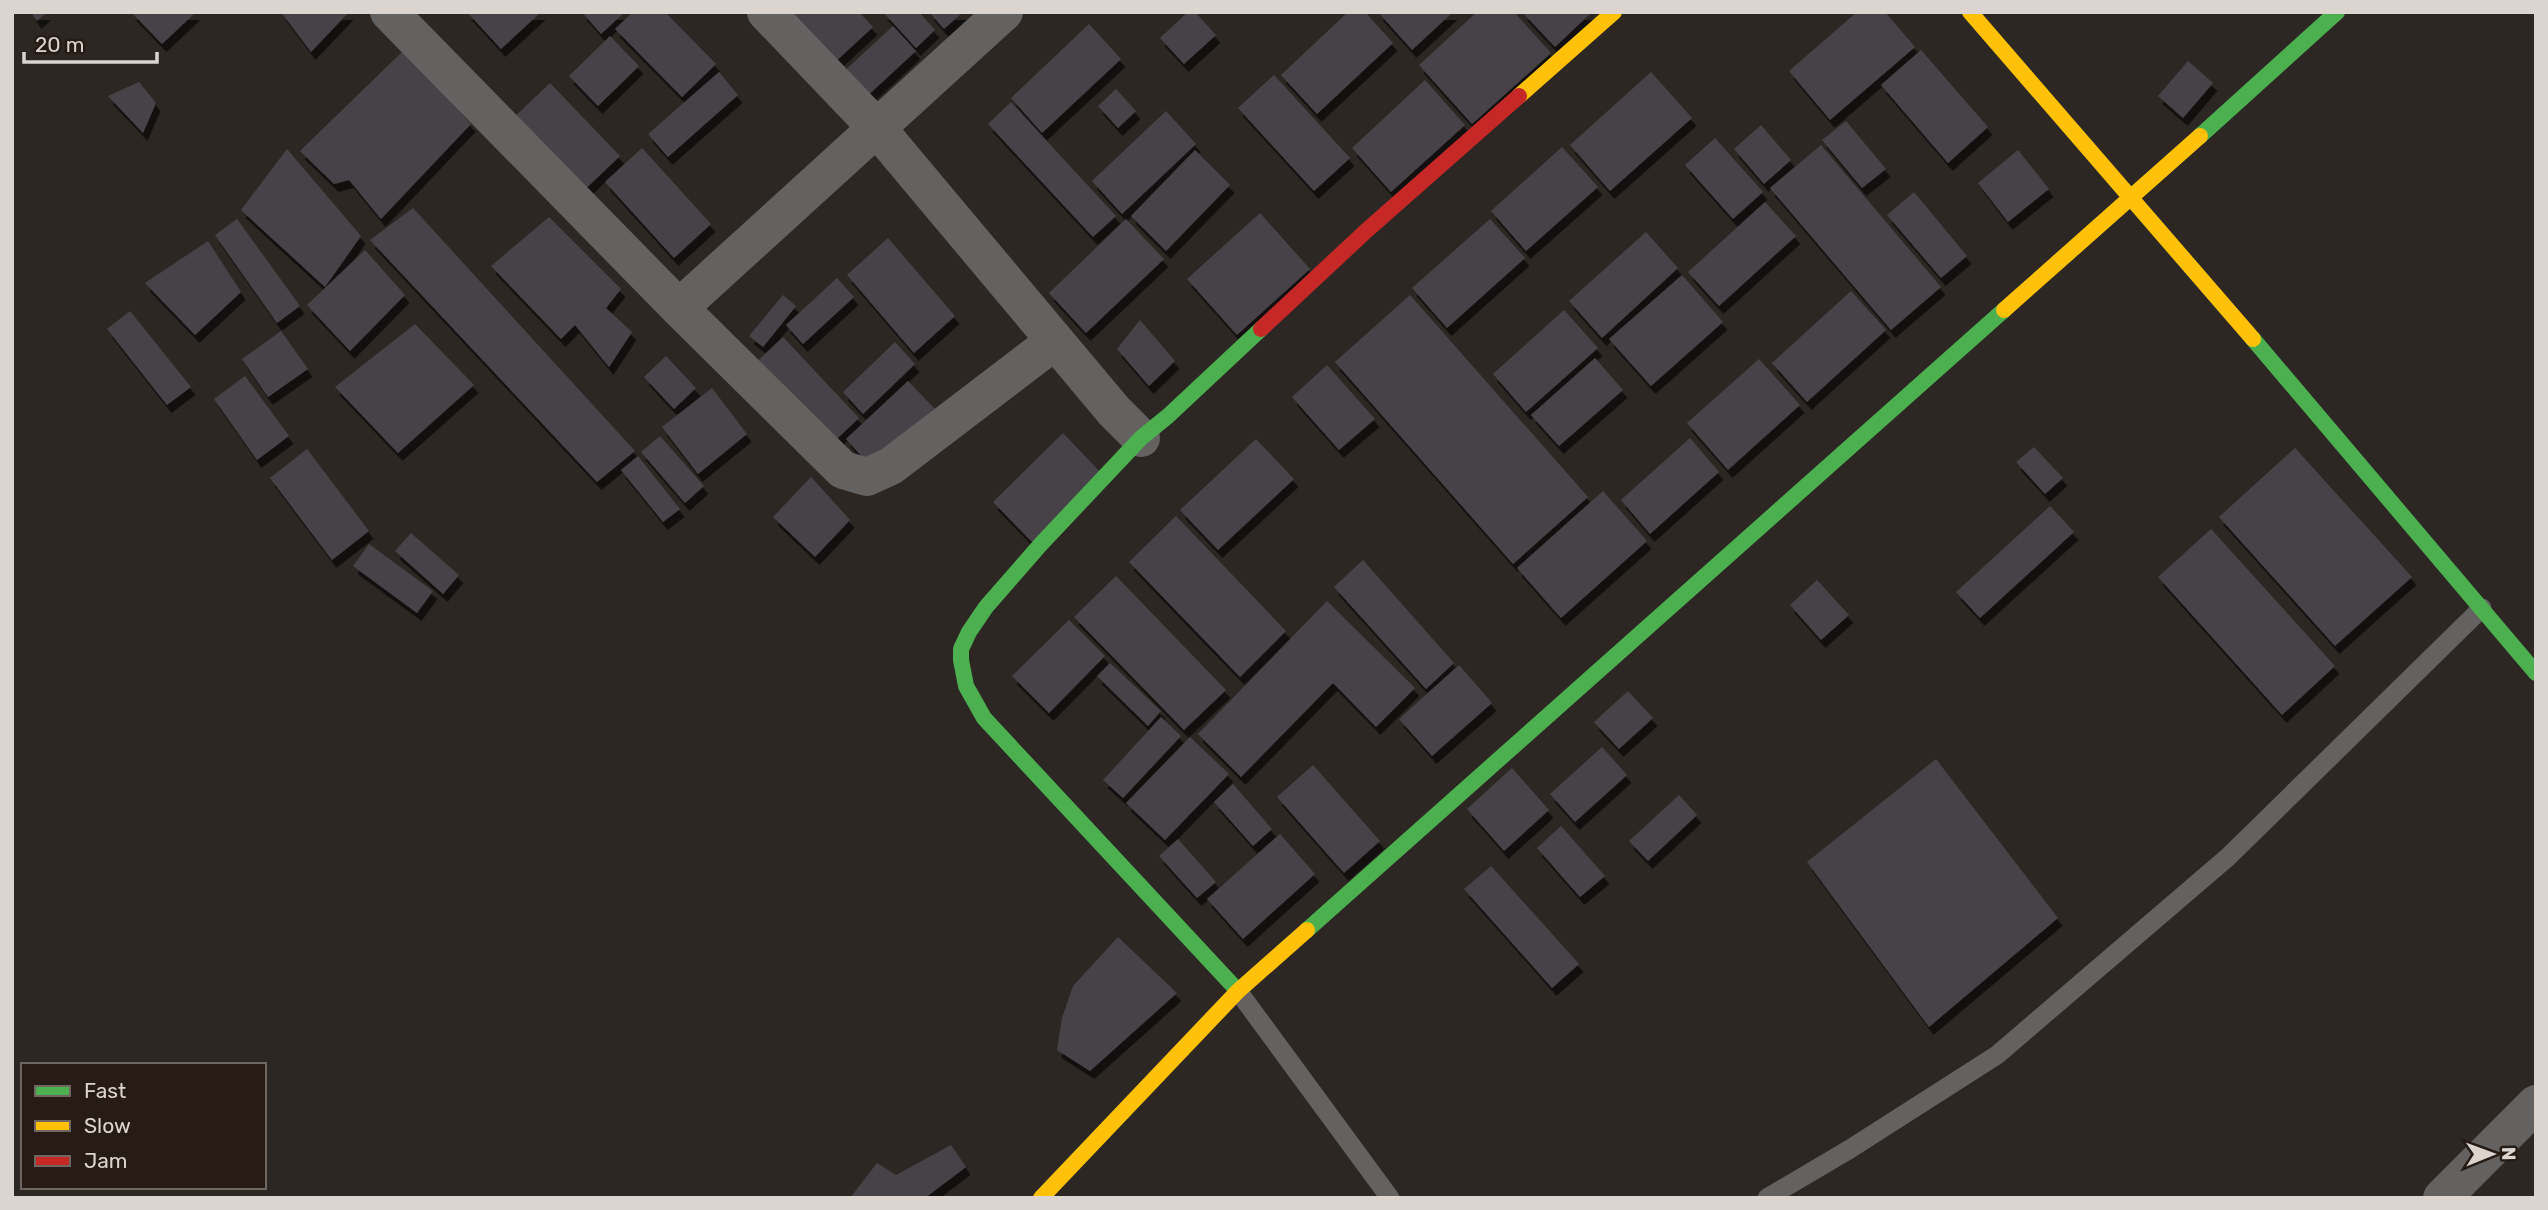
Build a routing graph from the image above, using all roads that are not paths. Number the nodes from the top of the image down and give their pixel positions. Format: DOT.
graph roads {
  1 [pos="766,12"];
  2 [pos="1004,12"];
  3 [pos="1615,12"];
  4 [pos="1970,12"];
  5 [pos="2337,12"];
  6 [pos="393,14"];
  7 [pos="876,127"];
  8 [pos="2132,197"];
  9 [pos="679,308"];
  10 [pos="1055,341"];
  11 [pos="1141,438"];
  12 [pos="2482,608"];
  13 [pos="2536,673"];
  14 [pos="1238,991"];
  15 [pos="2536,1104"];
  16 [pos="1041,1198"];
  17 [pos="1390,1198"];
  18 [pos="1767,1198"];
  19 [pos="2442,1198"];
  1 -- 7 [label="street"];
  2 -- 7 [label="street"];
  3 -- 11 [label="street"];
  4 -- 8 [label="street"];
  5 -- 8 [label="street"];
  6 -- 9 [label="street"];
  7 -- 9 [label="street"];
  7 -- 10 [label="street"];
  8 -- 12 [label="street"];
  8 -- 14 [label="street"];
  9 -- 10 [label="street"];
  10 -- 11 [label="street"];
  11 -- 14 [label="street"];
  12 -- 13 [label="street"];
  12 -- 18 [label="lane"];
  14 -- 16 [label="street"];
  14 -- 17 [label="lane"];
  15 -- 19 [label="street"];
}
